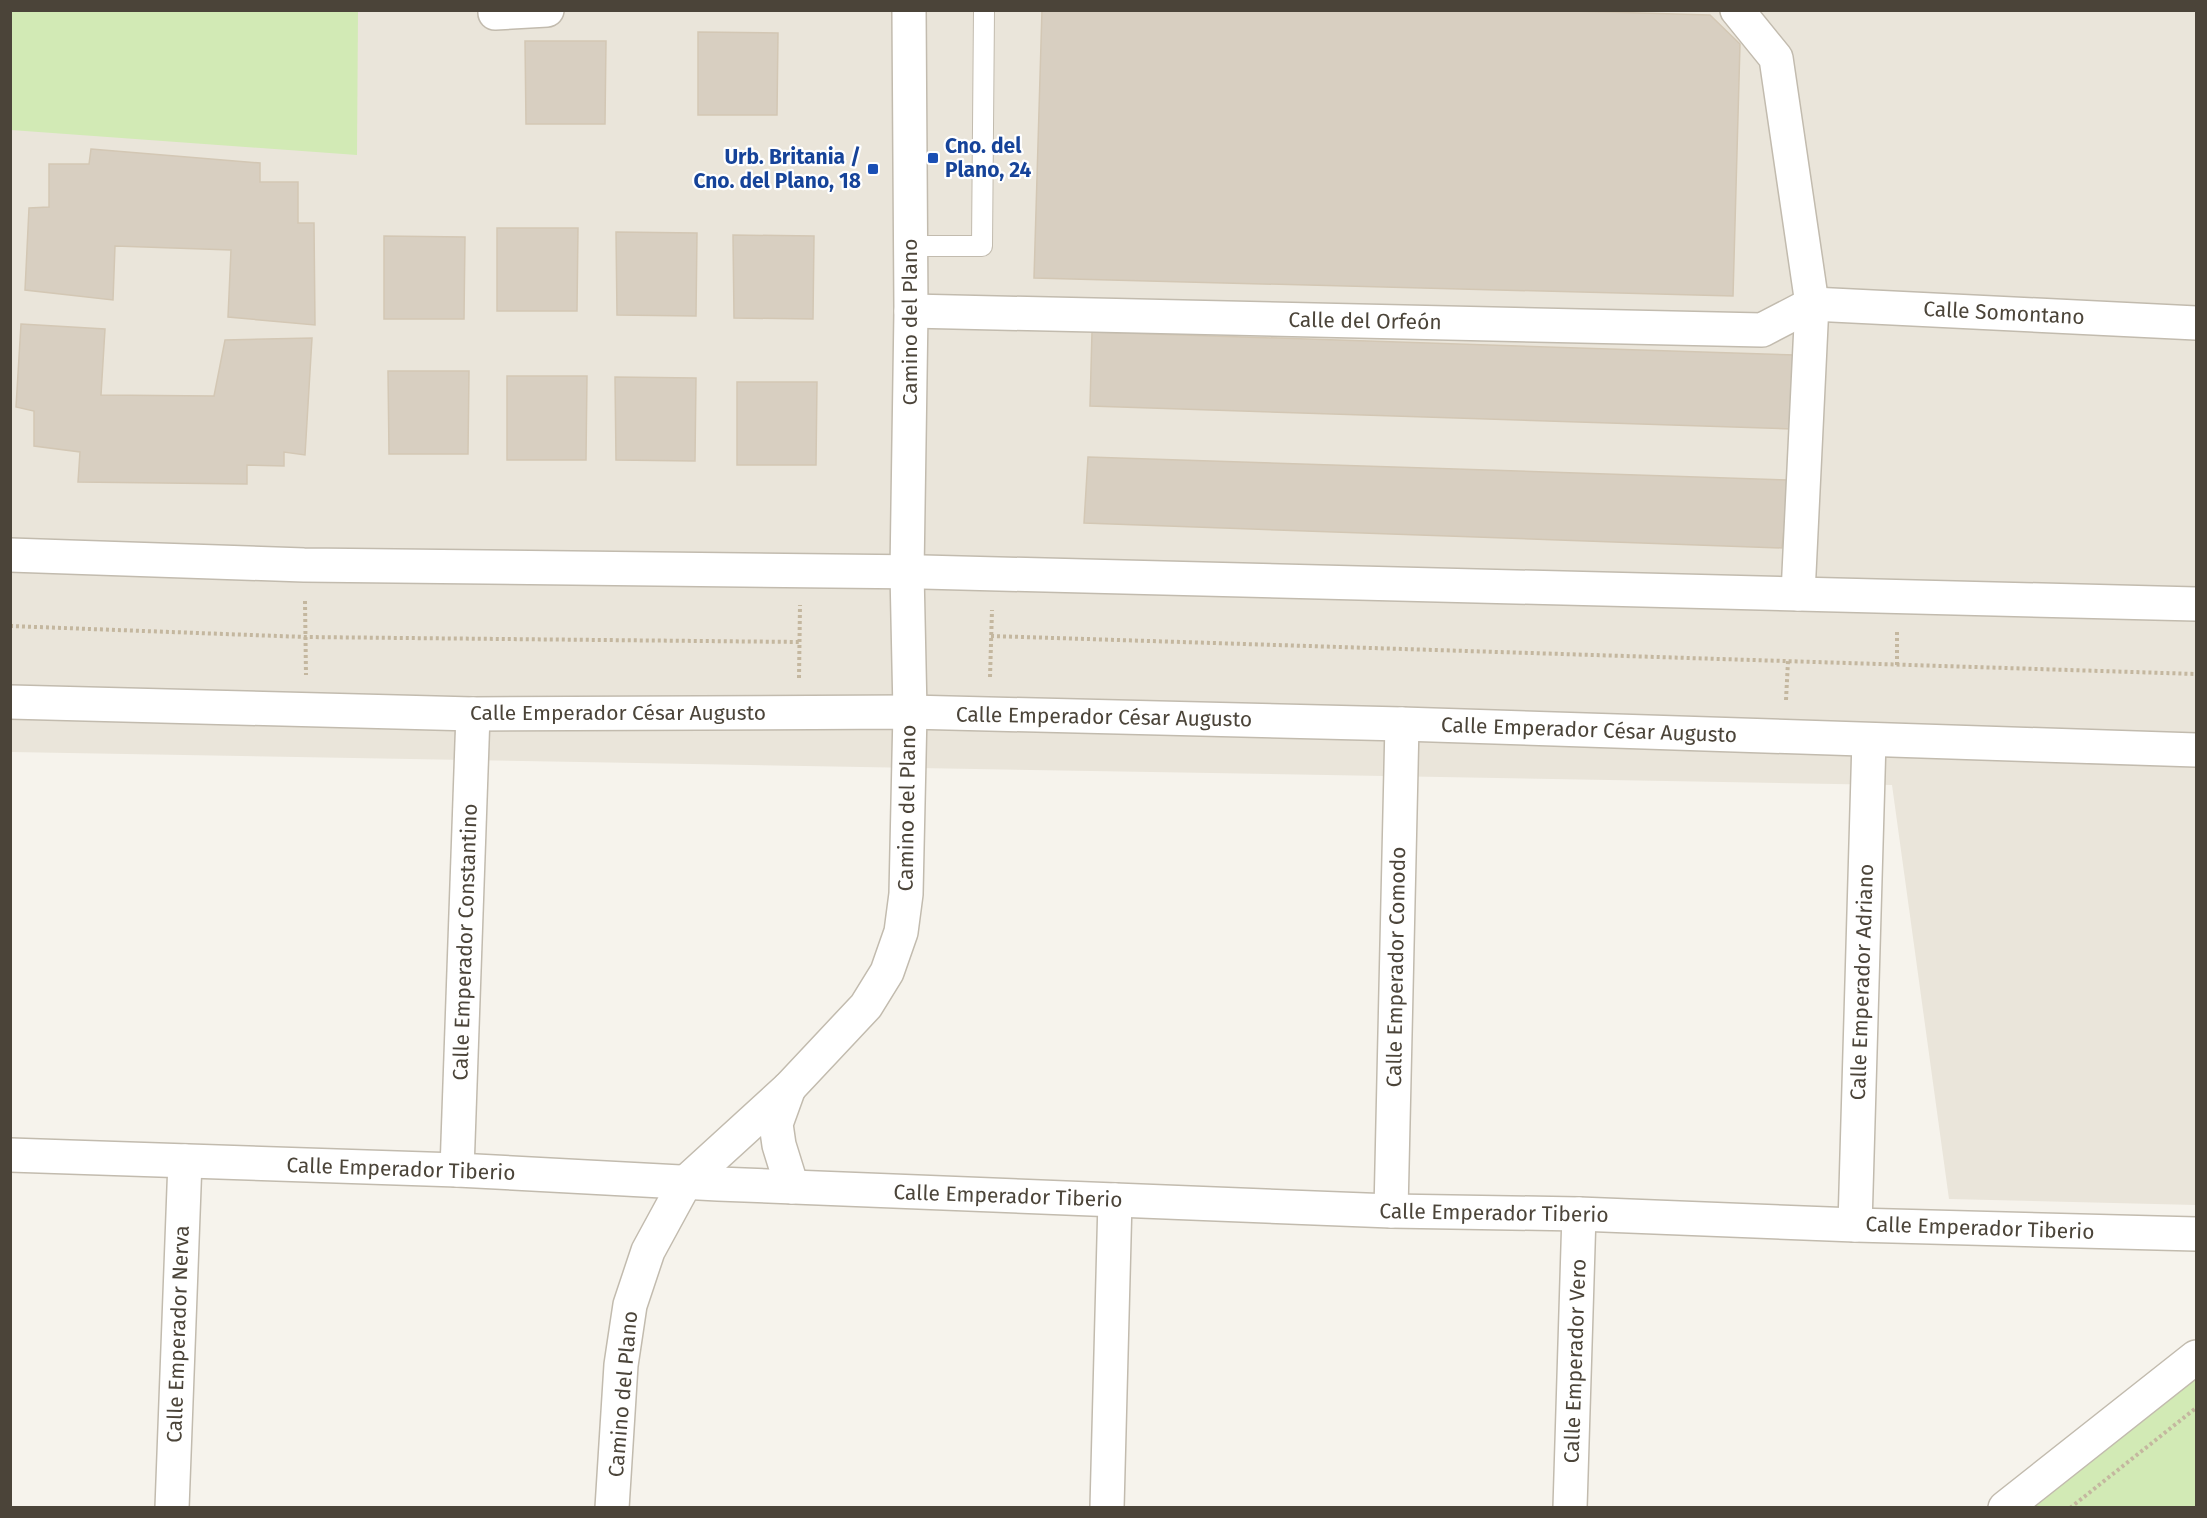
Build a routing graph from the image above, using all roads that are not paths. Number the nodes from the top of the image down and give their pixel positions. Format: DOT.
graph roads {
  1 [pos="495,10"];
  2 [pos="547,10"];
  3 [pos="909,10"];
  4 [pos="984,10"];
  5 [pos="1737,10"];
  6 [pos="911,246"];
  7 [pos="1812,304"];
  8 [pos="911,311"];
  9 [pos="2196,323"];
  10 [pos="10,555"];
  11 [pos="907,572"];
  12 [pos="1798,594"];
  13 [pos="2196,604"];
  14 [pos="10,702"];
  15 [pos="910,712"];
  16 [pos="473,714"];
  17 [pos="1402,724"];
  18 [pos="1869,740"];
  19 [pos="2196,750"];
  20 [pos="789,1088"];
  21 [pos="10,1155"];
  22 [pos="185,1161"];
  23 [pos="457,1170"];
  24 [pos="685,1183"];
  25 [pos="792,1187"];
  26 [pos="1114,1200"];
  27 [pos="1391,1211"];
  28 [pos="1579,1214"];
  29 [pos="1855,1225"];
  30 [pos="2196,1234"];
  31 [pos="2196,1357"];
  32 [pos="172,1508"];
  33 [pos="612,1508"];
  34 [pos="1107,1508"];
  35 [pos="1570,1508"];
  36 [pos="2005,1508"];
  1 -- 2 [label="street"];
  3 -- 6 [label="street, Camino del Plano"];
  4 -- 6 [label="lane"];
  5 -- 7 [label="street"];
  6 -- 8 [label="street, Camino del Plano"];
  7 -- 8 [label="street, Calle del Orfeón"];
  7 -- 9 [label="street, Calle Somontano"];
  7 -- 12 [label="street"];
  8 -- 11 [label="street, Camino del Plano"];
  10 -- 11 [label="street"];
  11 -- 12 [label="street"];
  11 -- 15 [label="street, Camino del Plano"];
  12 -- 13 [label="street"];
  14 -- 16 [label="street, Calle Emperador César Augusto"];
  15 -- 16 [label="street, Calle Emperador César Augusto"];
  15 -- 17 [label="street, Calle Emperador César Augusto"];
  15 -- 20 [label="street, Camino del Plano"];
  16 -- 23 [label="street, Calle Emperador Constantino"];
  17 -- 18 [label="street, Calle Emperador César Augusto"];
  17 -- 27 [label="street, Calle Emperador Comodo"];
  18 -- 19 [label="street, Calle Emperador César Augusto"];
  18 -- 29 [label="street, Calle Emperador Adriano"];
  20 -- 24 [label="street, Camino del Plano"];
  20 -- 25 [label="street"];
  21 -- 22 [label="street, Calle Emperador Tiberio"];
  22 -- 23 [label="street, Calle Emperador Tiberio"];
  22 -- 32 [label="street, Calle Emperador Nerva"];
  23 -- 24 [label="street, Calle Emperador Tiberio"];
  24 -- 25 [label="street, Calle Emperador Tiberio"];
  24 -- 33 [label="street, Camino del Plano"];
  25 -- 26 [label="street, Calle Emperador Tiberio"];
  26 -- 27 [label="street, Calle Emperador Tiberio"];
  26 -- 34 [label="street"];
  27 -- 28 [label="street, Calle Emperador Tiberio"];
  28 -- 29 [label="street, Calle Emperador Tiberio"];
  28 -- 35 [label="street, Calle Emperador Vero"];
  29 -- 30 [label="street, Calle Emperador Tiberio"];
  31 -- 36 [label="street"];
}
